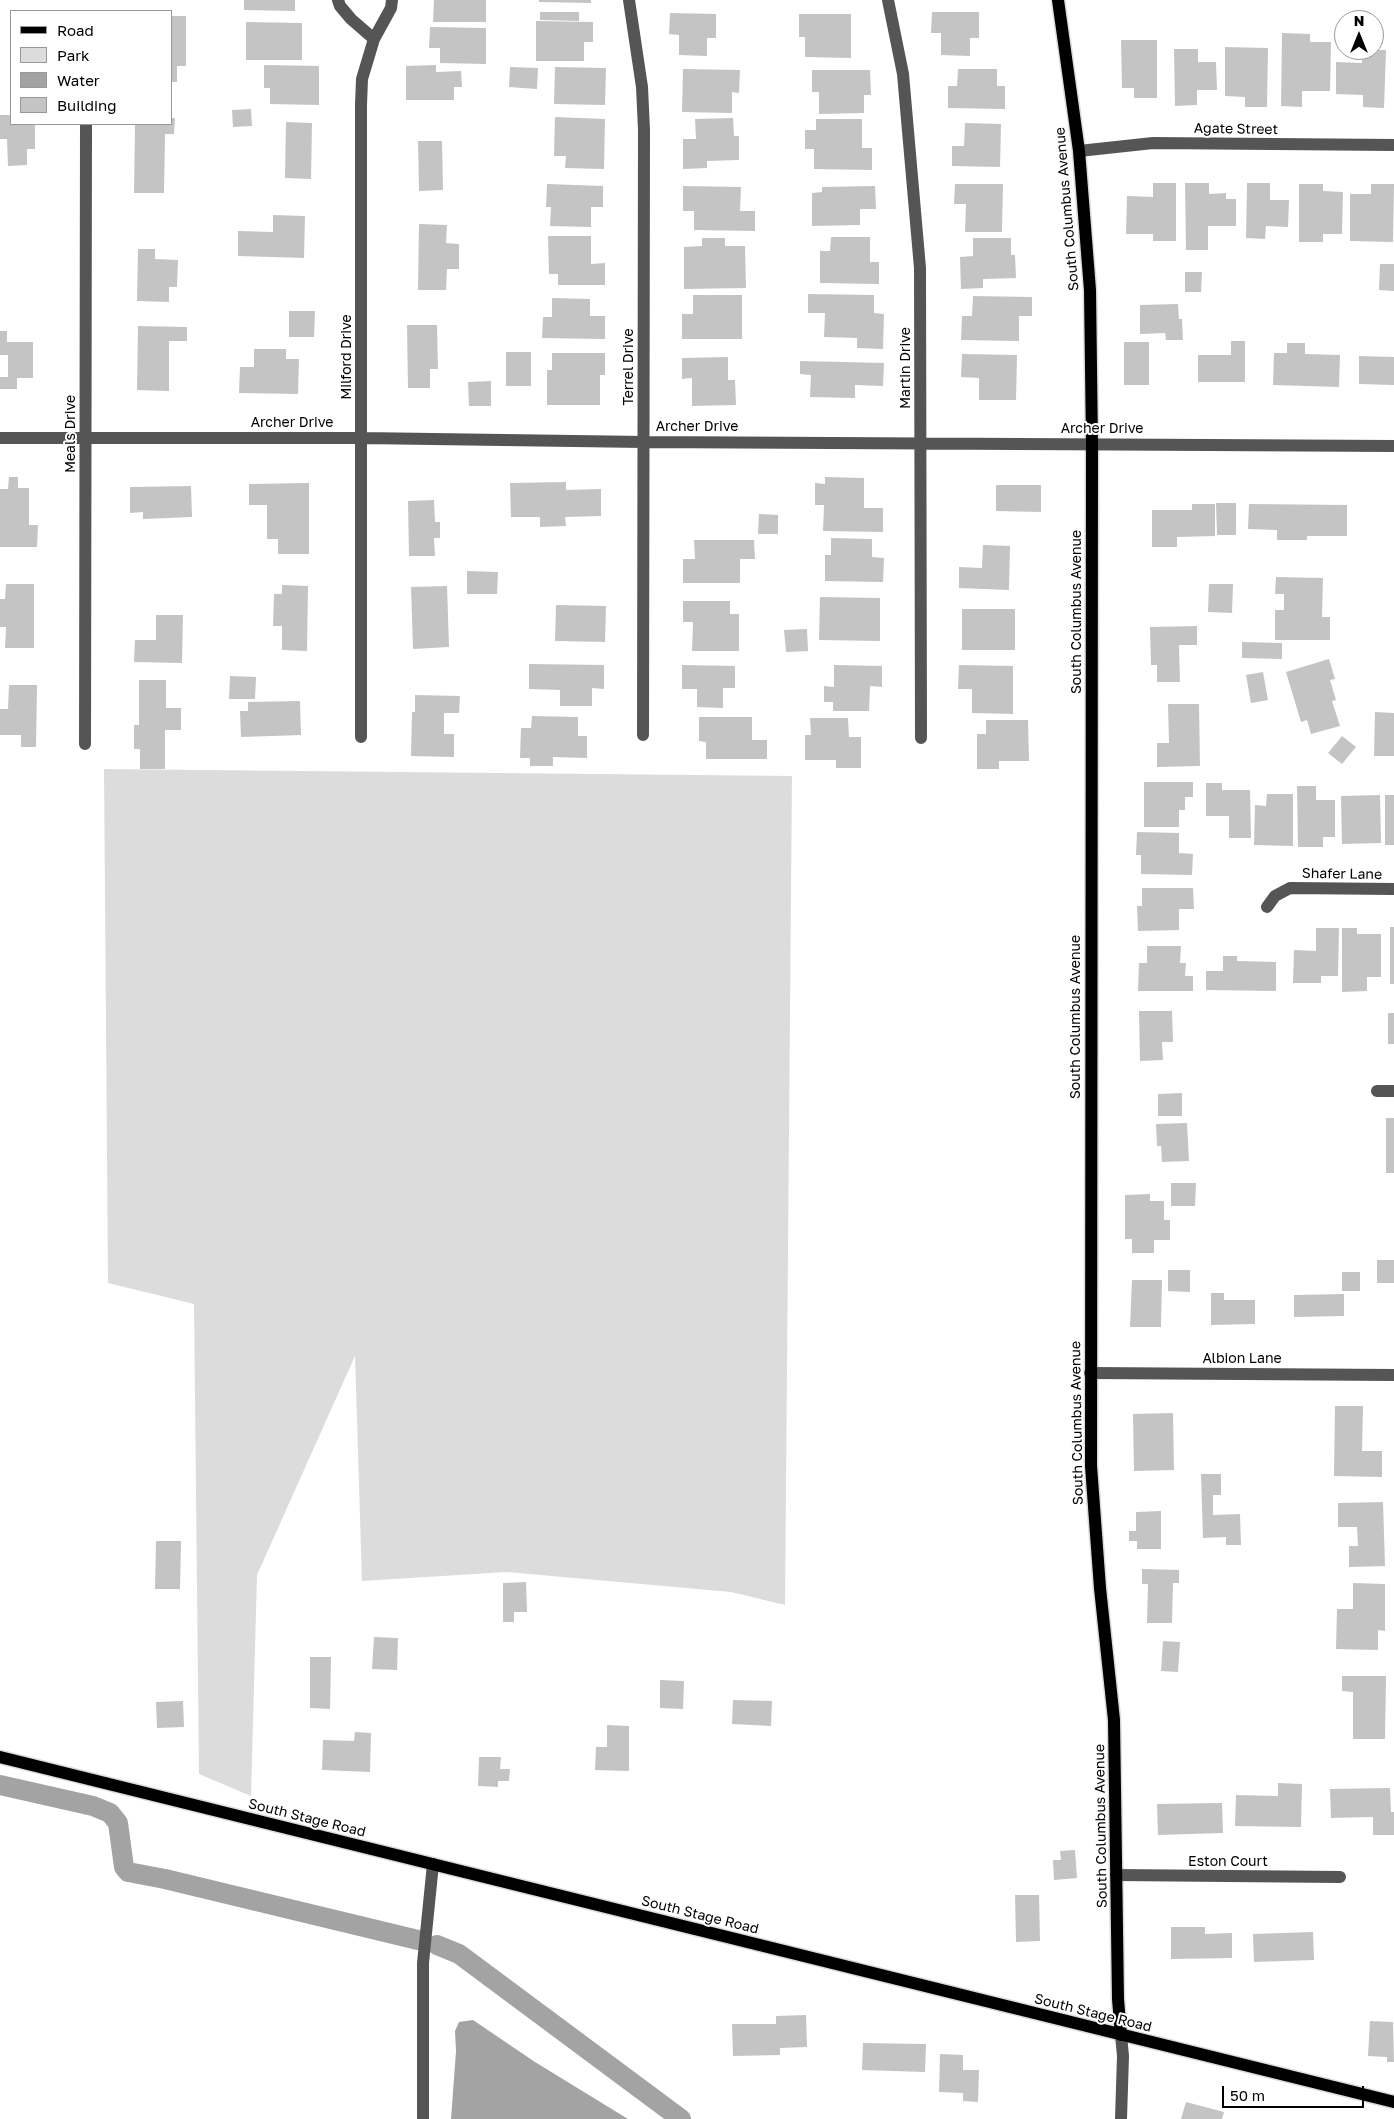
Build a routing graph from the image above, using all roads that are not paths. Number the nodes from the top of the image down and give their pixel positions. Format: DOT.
graph roads {
  1 [pos="338,0"];
  2 [pos="392,0"];
  3 [pos="629,0"];
  4 [pos="888,0"];
  5 [pos="1058,0"];
  6 [pos="374,39"];
  7 [pos="86,125"];
  8 [pos="1394,145"];
  9 [pos="1079,151"];
  10 [pos="0,438"];
  11 [pos="86,438"];
  12 [pos="362,438"];
  13 [pos="644,442"];
  14 [pos="922,443"];
  15 [pos="1092,444"];
  16 [pos="1394,446"];
  17 [pos="643,735"];
  18 [pos="361,738"];
  19 [pos="921,738"];
  20 [pos="86,744"];
  21 [pos="1394,890"];
  22 [pos="1267,907"];
  23 [pos="1377,1091"];
  24 [pos="1394,1091"];
  25 [pos="1090,1373"];
  26 [pos="1394,1375"];
  27 [pos="0,1757"];
  28 [pos="433,1864"];
  29 [pos="1116,1876"];
  30 [pos="1340,1877"];
  31 [pos="1121,2035"];
  32 [pos="1394,2102"];
  33 [pos="424,2119"];
  34 [pos="1121,2119"];
  1 -- 6 [label="street"];
  2 -- 6 [label="street, Milford Drive"];
  3 -- 13 [label="street, Terrel Drive"];
  4 -- 14 [label="street, Martin Drive"];
  5 -- 9 [label="main road, South Columbus Avenue"];
  6 -- 12 [label="street, Milford Drive"];
  7 -- 11 [label="street, Meals Drive"];
  8 -- 9 [label="street, Agate Street"];
  9 -- 15 [label="main road, South Columbus Avenue"];
  10 -- 11 [label="street, Archer Drive"];
  11 -- 12 [label="street, Archer Drive"];
  11 -- 20 [label="street, Meals Drive"];
  12 -- 13 [label="street, Archer Drive"];
  12 -- 18 [label="street, Milford Drive"];
  13 -- 14 [label="street, Archer Drive"];
  13 -- 17 [label="street, Terrel Drive"];
  14 -- 15 [label="street, Archer Drive"];
  14 -- 19 [label="street, Martin Drive"];
  15 -- 16 [label="street, Archer Drive"];
  15 -- 25 [label="main road, South Columbus Avenue"];
  21 -- 22 [label="street, Shafer Lane"];
  23 -- 24 [label="street"];
  25 -- 26 [label="street, Albion Lane"];
  25 -- 29 [label="main road, South Columbus Avenue"];
  27 -- 28 [label="main road, South Stage Road"];
  28 -- 31 [label="main road, South Stage Road"];
  28 -- 33 [label="street"];
  29 -- 30 [label="street, Eston Court"];
  29 -- 31 [label="main road, South Columbus Avenue"];
  31 -- 32 [label="main road, South Stage Road"];
  31 -- 34 [label="street"];
}
